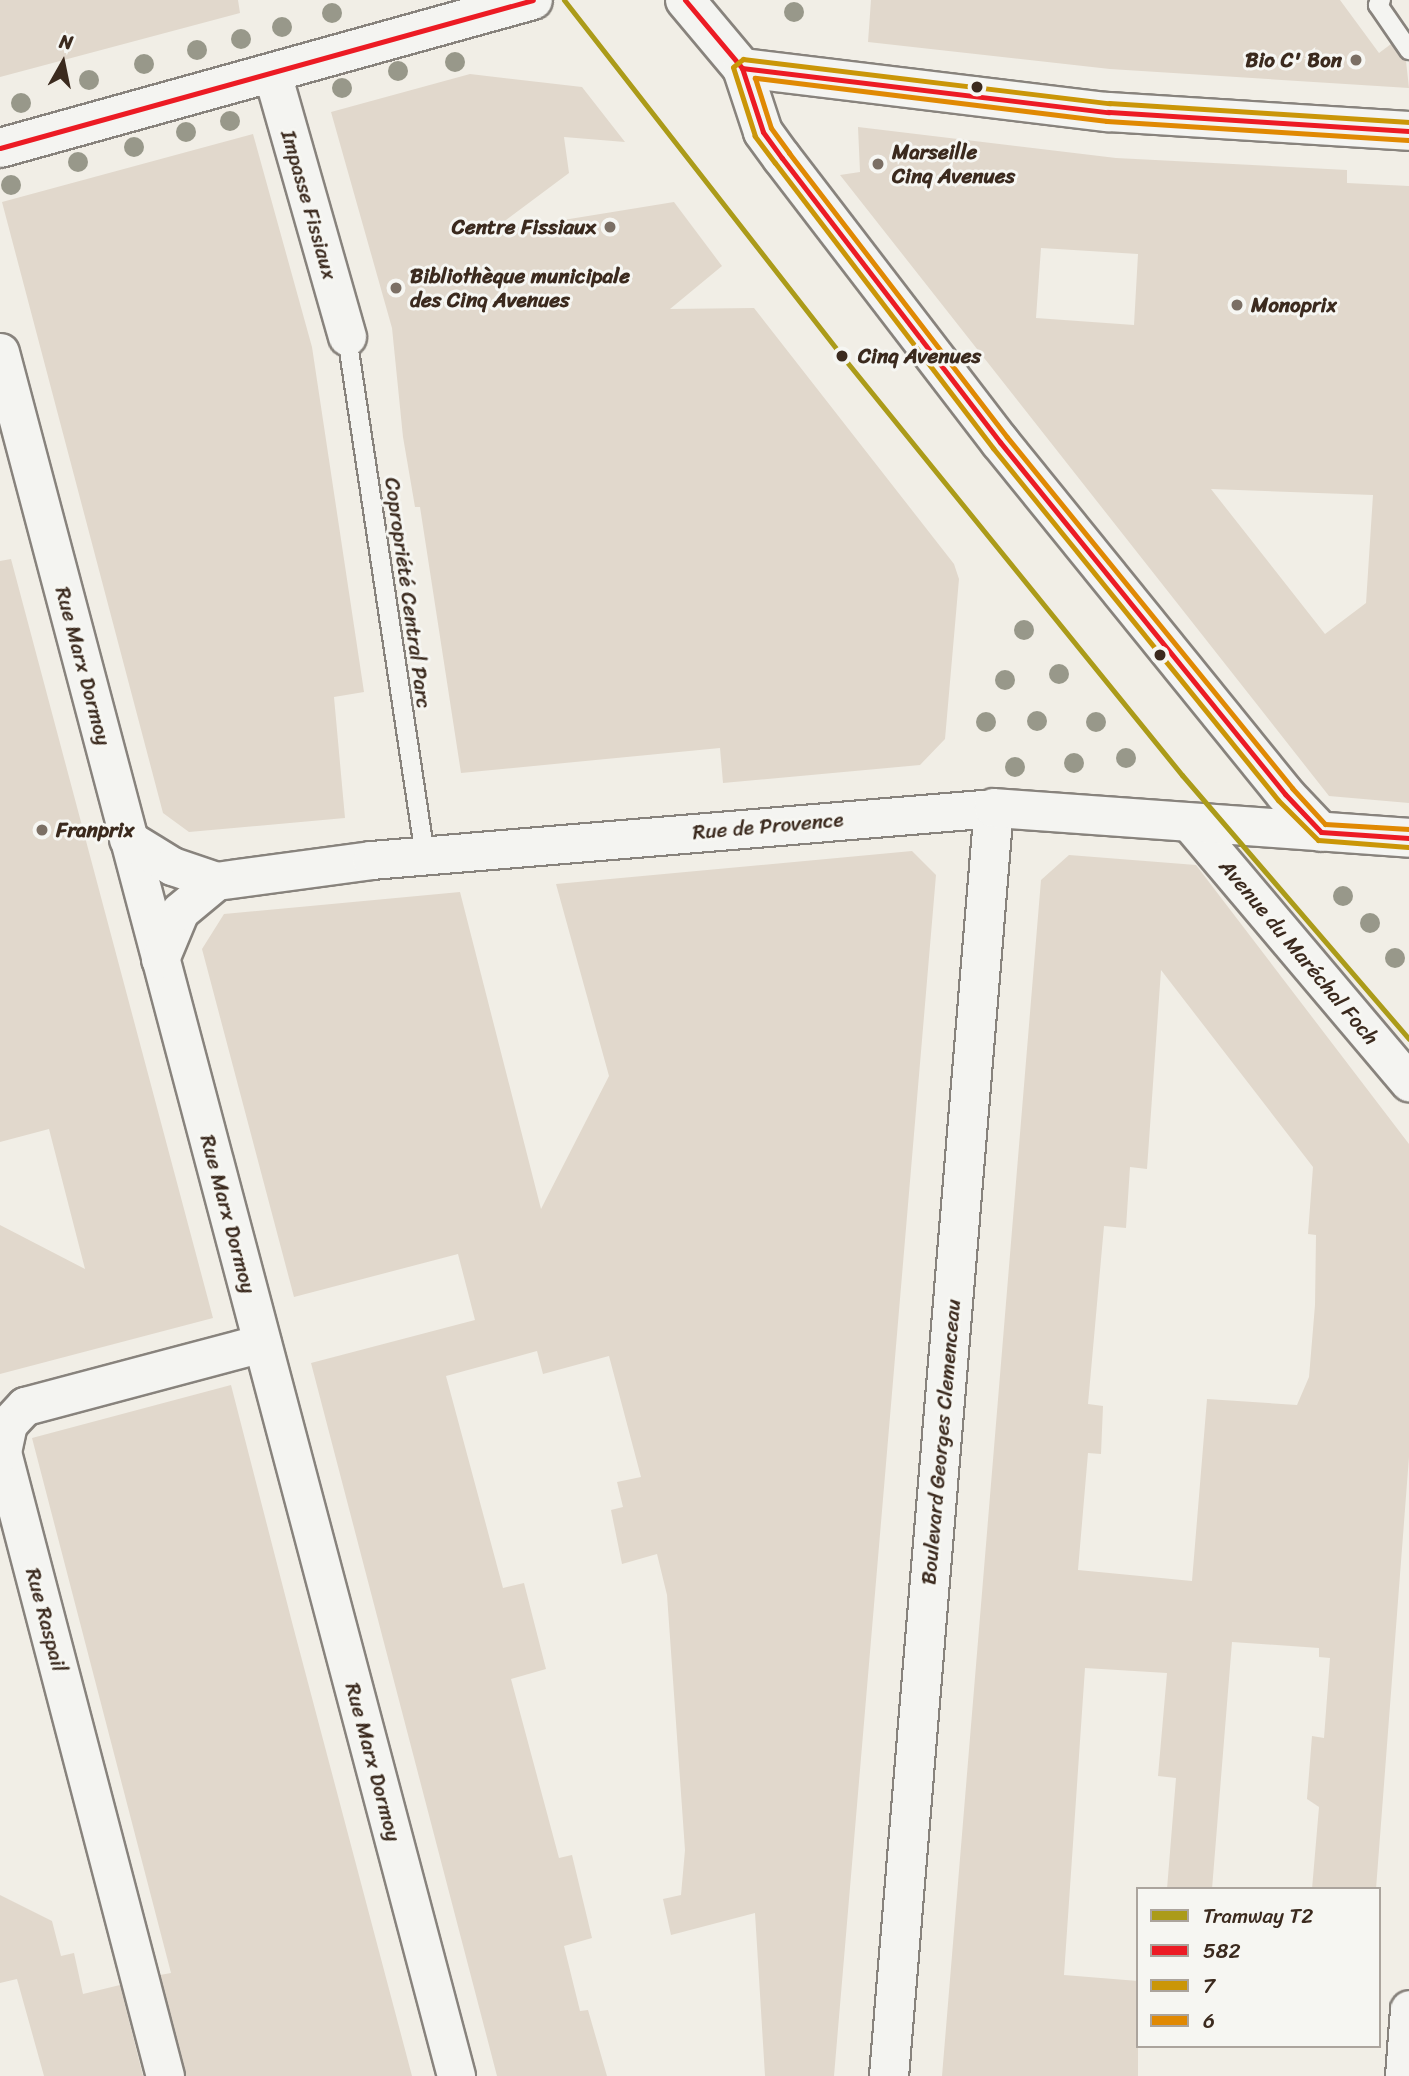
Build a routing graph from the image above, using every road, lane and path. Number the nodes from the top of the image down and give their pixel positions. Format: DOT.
graph roads {
  1 [pos="533,0"];
  2 [pos="685,0"];
  3 [pos="1381,0"];
  4 [pos="1409,50"];
  5 [pos="742,68"];
  6 [pos="272,73"];
  7 [pos="1409,131"];
  8 [pos="0,148"];
  9 [pos="347,337"];
  10 [pos="0,352"];
  11 [pos="994,808"];
  12 [pos="1189,822"];
  13 [pos="1321,832"];
  14 [pos="1409,838"];
  15 [pos="128,839"];
  16 [pos="425,856"];
  17 [pos="216,881"];
  18 [pos="160,958"];
  19 [pos="1409,1082"];
  20 [pos="262,1343"];
  21 [pos="1409,2009"];
  22 [pos="165,2076"];
  23 [pos="456,2076"];
  24 [pos="889,2076"];
  25 [pos="1404,2076"];
  1 -- 6 [label="street"];
  2 -- 5 [label="street"];
  3 -- 4 [label="lane"];
  5 -- 7 [label="street"];
  5 -- 13 [label="street"];
  6 -- 8 [label="street"];
  6 -- 9 [label="street, Impasse Fissiaux"];
  9 -- 16 [label="lane, Copropriété Central Parc"];
  10 -- 15 [label="street, Rue Marx Dormoy"];
  11 -- 12 [label="street, Rue de Provence"];
  11 -- 16 [label="street, Rue de Provence"];
  11 -- 24 [label="street, Boulevard Georges Clemenceau"];
  12 -- 13 [label="street, Rue de Provence"];
  12 -- 19 [label="street, Avenue du Maréchal Foch"];
  13 -- 14 [label="street, Rue de Provence"];
  15 -- 17 [label="street, Rue de Provence"];
  15 -- 18 [label="street, Rue Marx Dormoy"];
  16 -- 17 [label="street, Rue de Provence"];
  17 -- 18 [label="street"];
  18 -- 20 [label="street, Rue Marx Dormoy"];
  20 -- 22 [label="street, Rue Raspail"];
  20 -- 23 [label="street, Rue Marx Dormoy"];
  21 -- 25 [label="street"];
}
